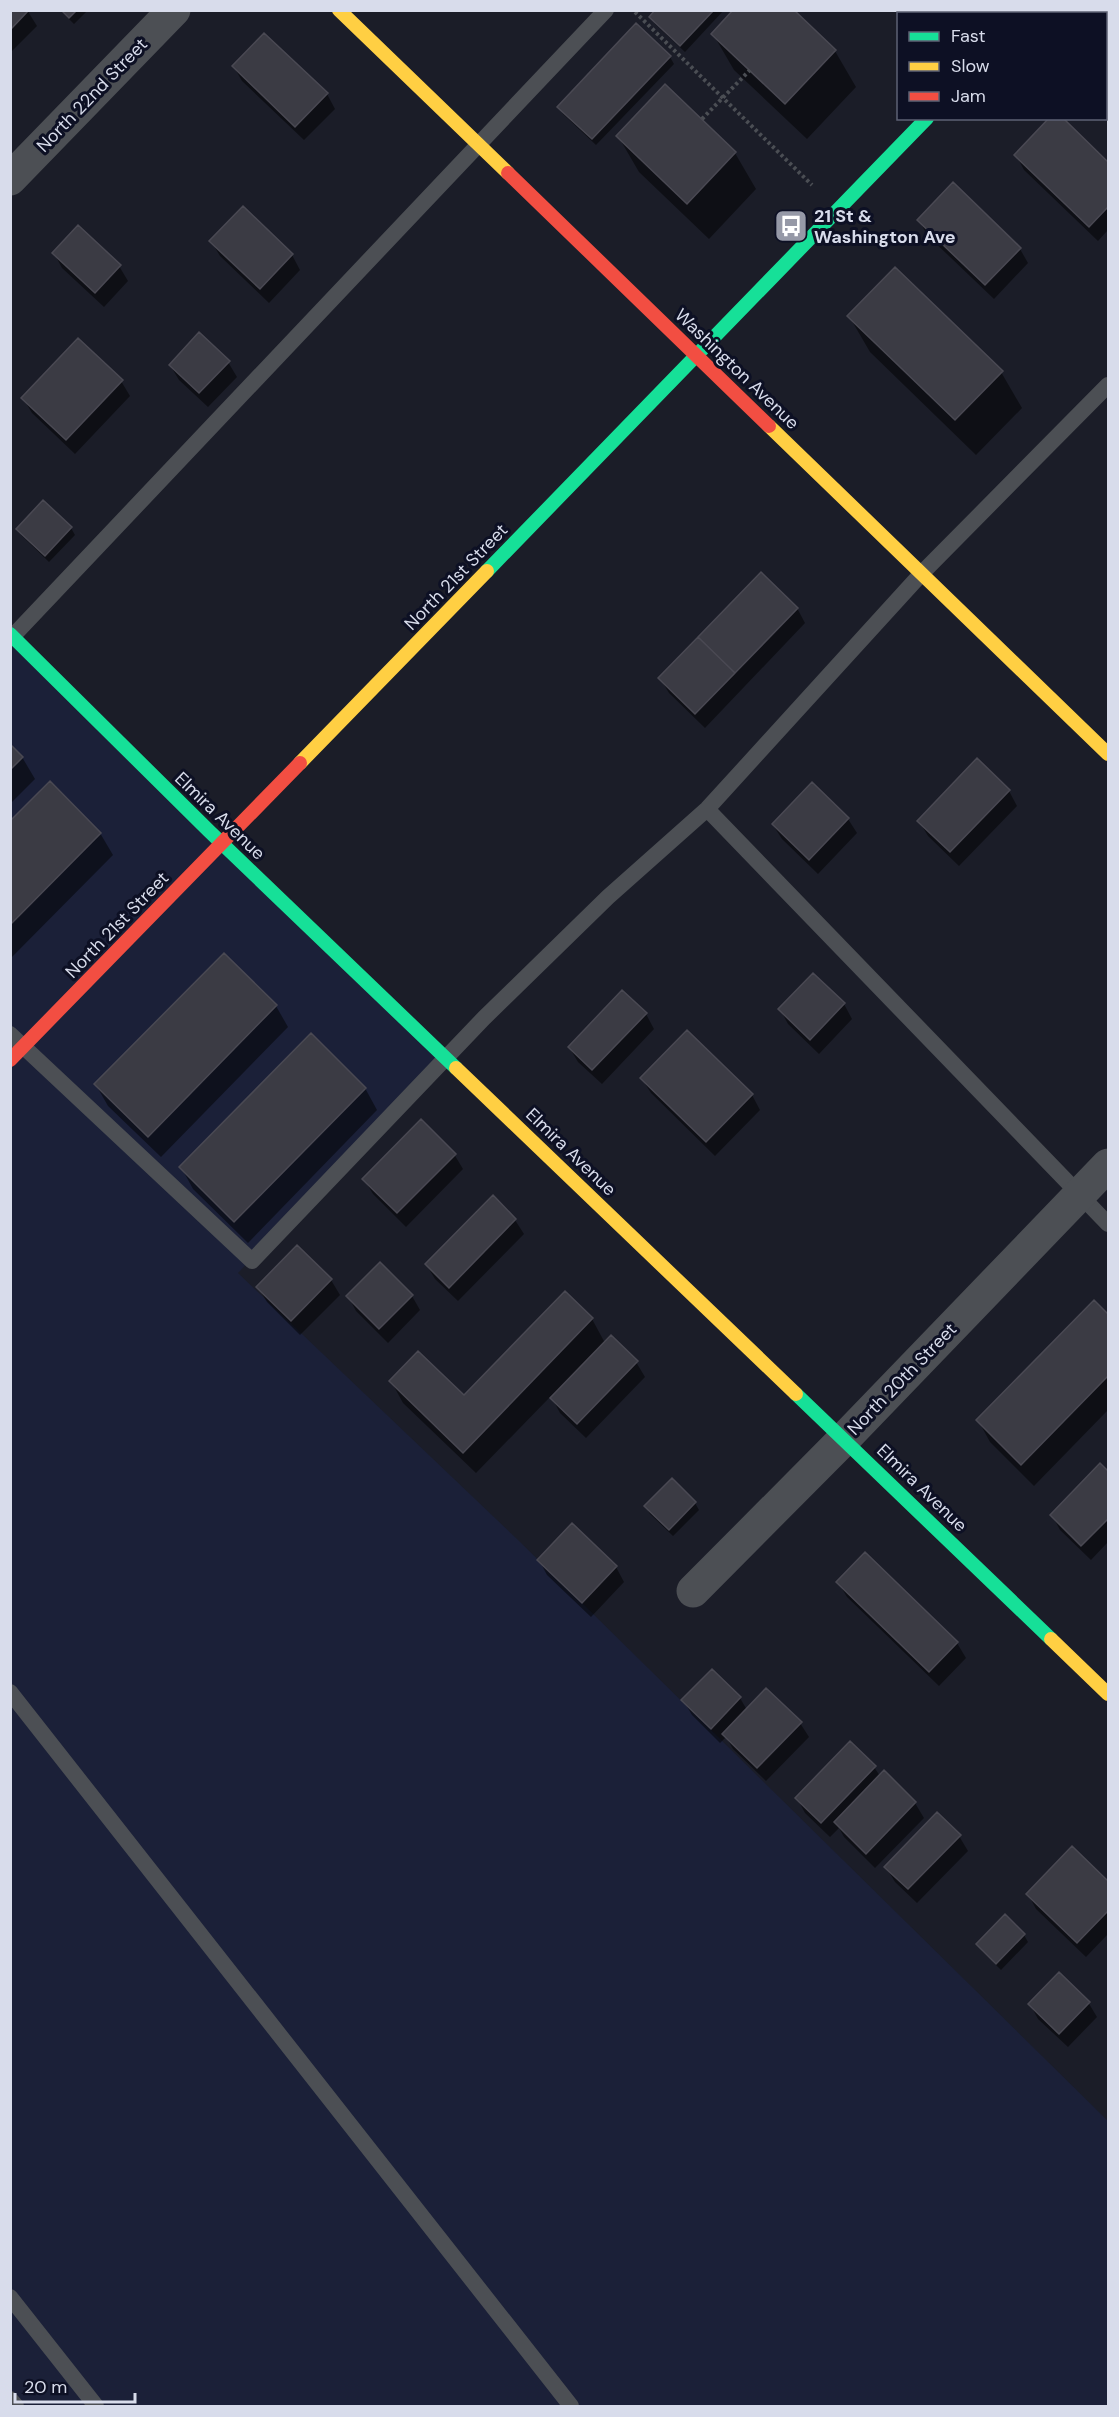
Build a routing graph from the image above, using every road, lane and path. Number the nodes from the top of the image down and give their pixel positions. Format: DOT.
graph roads {
  1 [pos="174,10"];
  2 [pos="339,10"];
  3 [pos="606,10"];
  4 [pos="633,10"];
  5 [pos="750,70"];
  6 [pos="723,97"];
  7 [pos="702,119"];
  8 [pos="925,120"];
  9 [pos="479,145"];
  10 [pos="10,179"];
  11 [pos="838,210"];
  12 [pos="698,356"];
  13 [pos="1108,385"];
  14 [pos="922,573"];
  15 [pos="12,635"];
  16 [pos="1108,754"];
  17 [pos="707,809"];
  18 [pos="10,1034"];
  19 [pos="447,1058"];
  20 [pos="10,1060"];
  21 [pos="1108,1165"];
  22 [pos="1079,1196"];
  23 [pos="1108,1224"];
  24 [pos="844,1439"];
  25 [pos="693,1591"];
  26 [pos="10,1692"];
  27 [pos="1108,1694"];
  28 [pos="10,2297"];
  29 [pos="10,2399"];
  30 [pos="16,2406"];
  31 [pos="96,2406"];
  32 [pos="571,2406"];
  1 -- 10 [label="street, North 22nd Street"];
  2 -- 9 [label="street, Washington Avenue"];
  3 -- 9 [label="lane"];
  4 -- 6 [label="path"];
  5 -- 6 [label="path"];
  6 -- 7 [label="path"];
  6 -- 11 [label="path"];
  8 -- 11 [label="street, North 21st Street"];
  9 -- 12 [label="street, Washington Avenue"];
  9 -- 15 [label="lane"];
  11 -- 12 [label="street, North 21st Street"];
  12 -- 14 [label="street, Washington Avenue"];
  12 -- 20 [label="street, North 21st Street, bridge"];
  13 -- 14 [label="lane"];
  14 -- 16 [label="street, Washington Avenue"];
  14 -- 17 [label="lane"];
  15 -- 19 [label="street, Elmira Avenue"];
  17 -- 19 [label="lane"];
  17 -- 22 [label="lane"];
  18 -- 19 [label="lane"];
  19 -- 24 [label="street, Elmira Avenue"];
  21 -- 22 [label="street, North 20th Street"];
  22 -- 23 [label="lane"];
  22 -- 24 [label="street, North 20th Street"];
  24 -- 25 [label="street, North 20th Street"];
  24 -- 27 [label="street, Elmira Avenue"];
  26 -- 32 [label="lane"];
  28 -- 31 [label="lane"];
  29 -- 30 [label="lane"];
}
